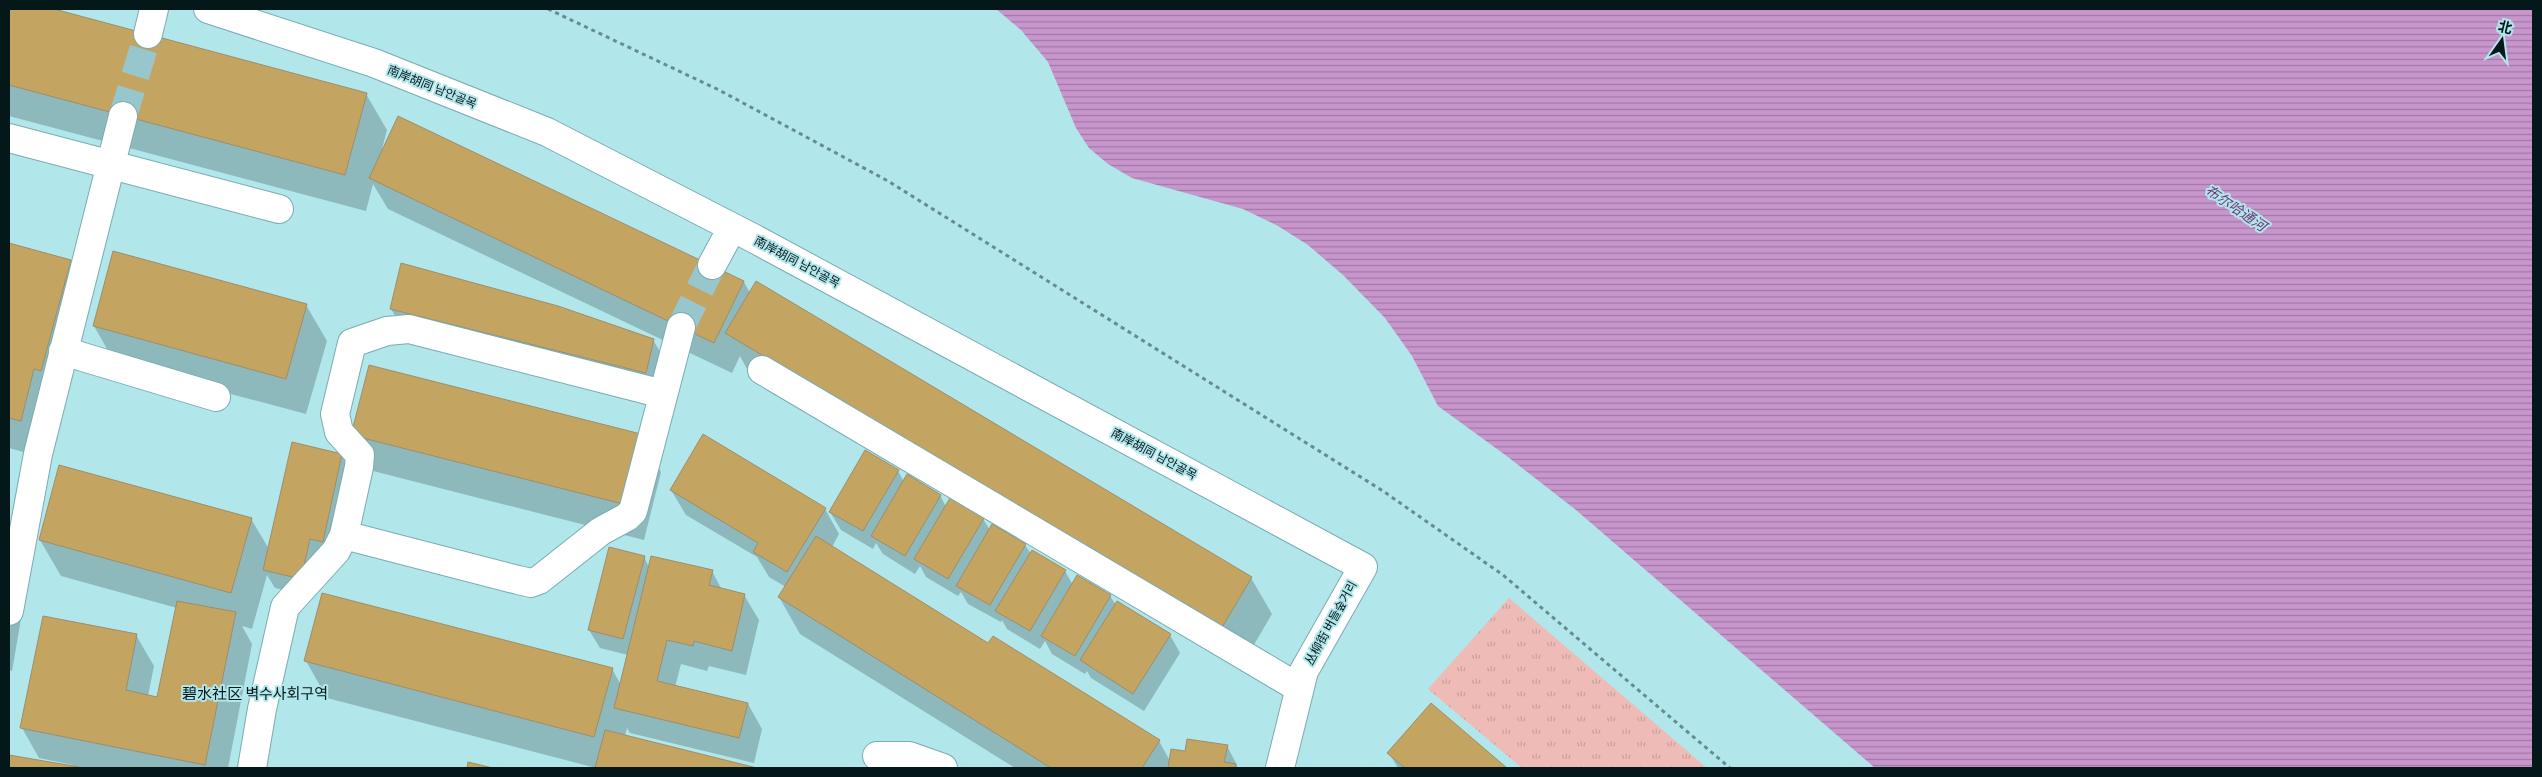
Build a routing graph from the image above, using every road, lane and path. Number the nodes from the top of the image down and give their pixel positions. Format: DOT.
graph roads {
  1 [pos="208,9"];
  2 [pos="548,9"];
  3 [pos="123,116"];
  4 [pos="9,138"];
  5 [pos="110,165"];
  6 [pos="279,209"];
  7 [pos="732,228"];
  8 [pos="712,265"];
  9 [pos="681,328"];
  10 [pos="63,351"];
  11 [pos="762,370"];
  12 [pos="663,394"];
  13 [pos="216,397"];
  14 [pos="344,535"];
  15 [pos="1363,567"];
  16 [pos="9,610"];
  17 [pos="1300,688"];
  18 [pos="877,756"];
  19 [pos="252,768"];
  20 [pos="943,768"];
  21 [pos="1280,768"];
  22 [pos="1730,768"];
  1 -- 7 [label="street, 南岸胡同 남안골목"];
  2 -- 22 [label="path"];
  3 -- 5 [label="street"];
  4 -- 5 [label="street"];
  5 -- 6 [label="street"];
  5 -- 10 [label="street"];
  7 -- 8 [label="street"];
  7 -- 15 [label="street, 南岸胡同 남안골목"];
  9 -- 12 [label="street"];
  10 -- 13 [label="street"];
  10 -- 16 [label="street"];
  11 -- 17 [label="street"];
  12 -- 14 [label="street"];
  12 -- 14 [label="street"];
  14 -- 19 [label="street"];
  15 -- 17 [label="street, 丛柳街 버들숲거리"];
  17 -- 21 [label="street, 丛柳街 버들숲거리"];
  18 -- 20 [label="street"];
}
